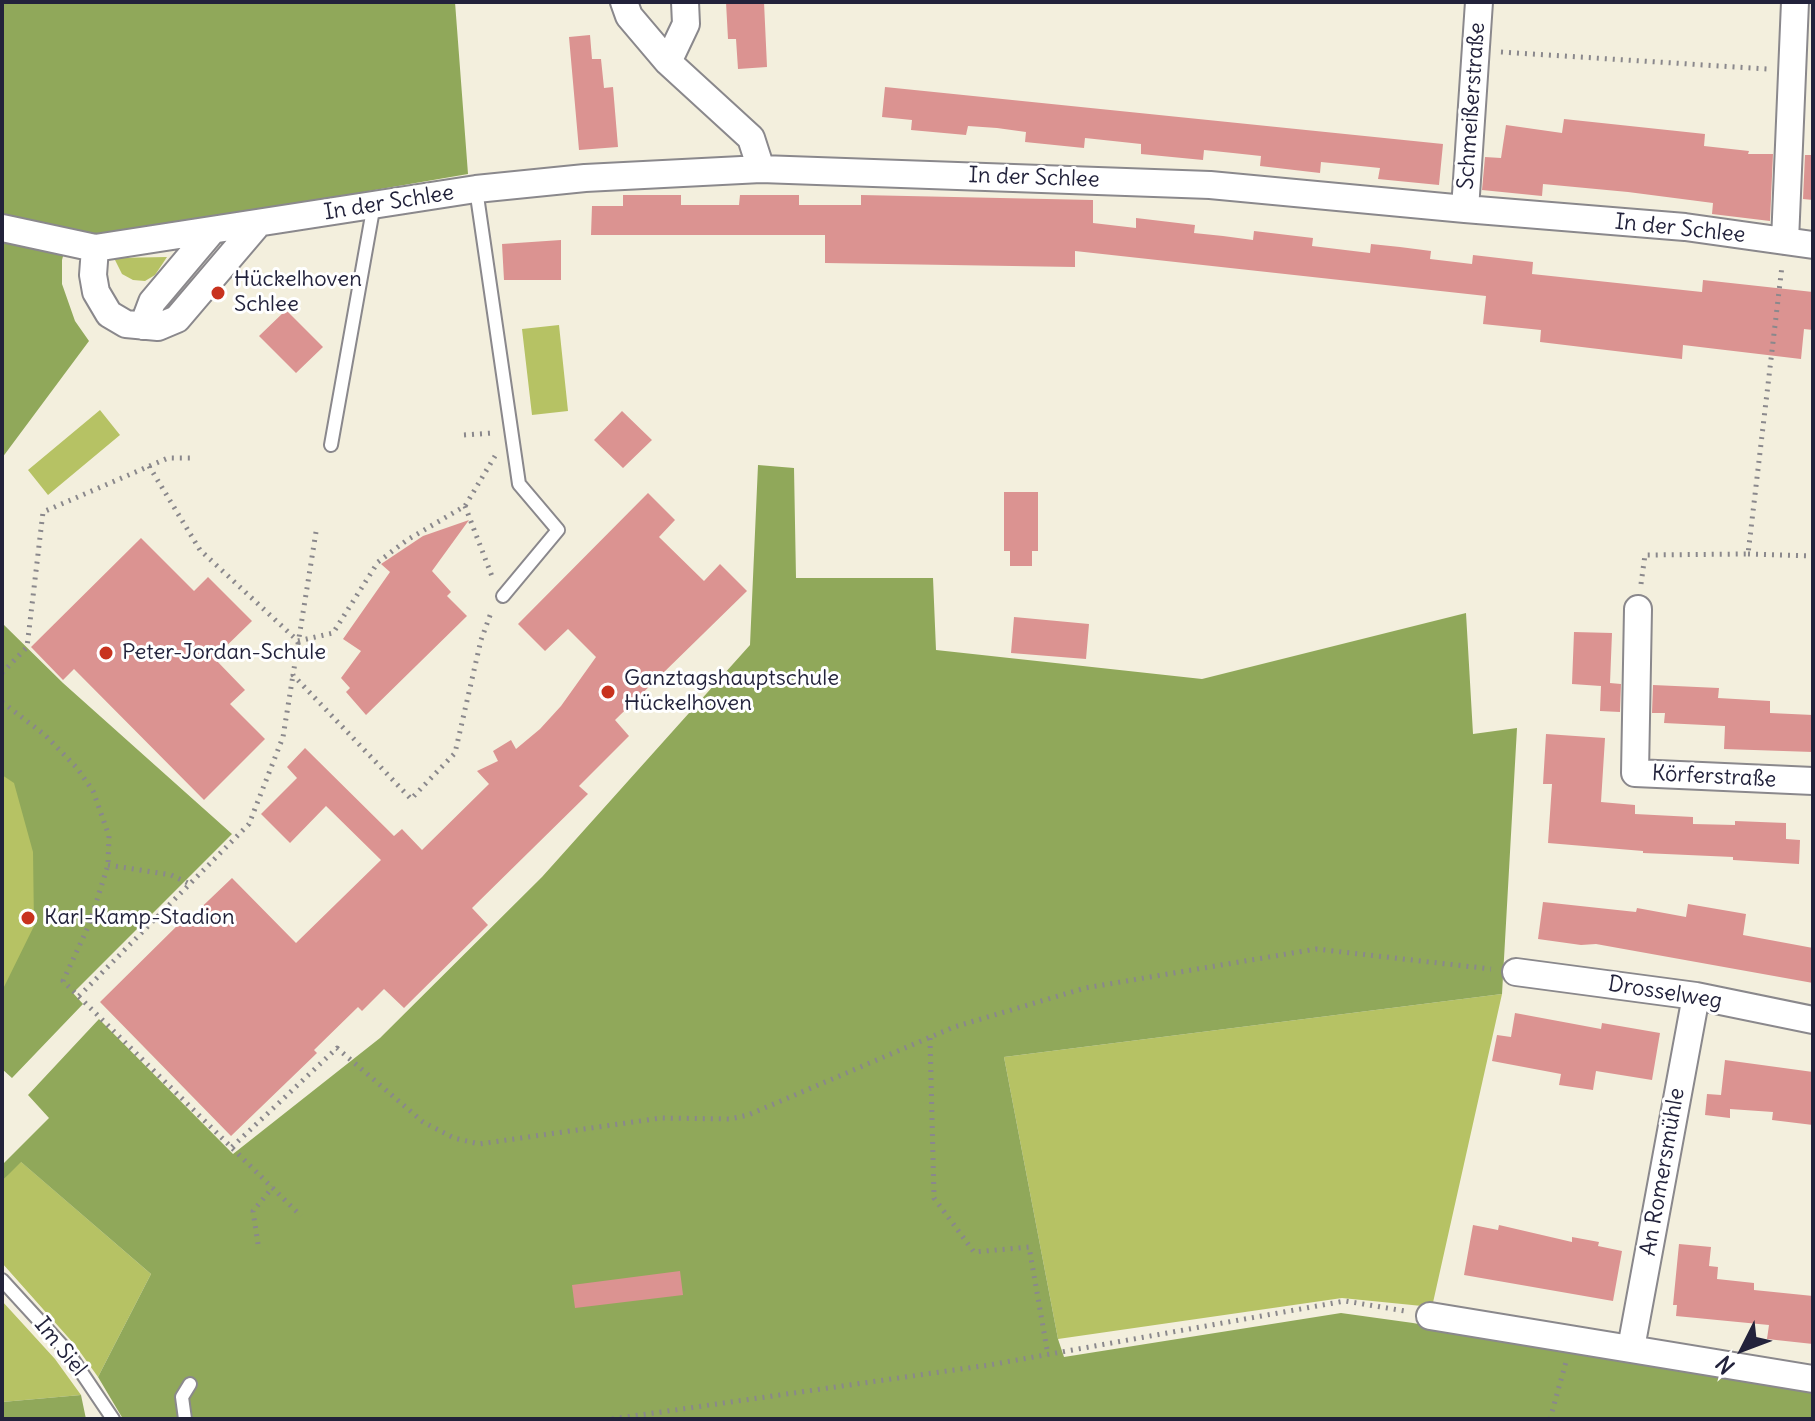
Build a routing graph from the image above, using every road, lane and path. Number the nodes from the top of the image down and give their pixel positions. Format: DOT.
graph roads {
  1 [pos="624,2"];
  2 [pos="685,2"];
  3 [pos="1479,2"];
  4 [pos="1795,2"];
  5 [pos="1476,51"];
  6 [pos="668,62"];
  7 [pos="1792,71"];
  8 [pos="761,169"];
  9 [pos="476,189"];
  10 [pos="374,204"];
  11 [pos="1465,209"];
  12 [pos="257,225"];
  13 [pos="2,228"];
  14 [pos="211,232"];
  15 [pos="1785,241"];
  16 [pos="1813,245"];
  17 [pos="95,248"];
  18 [pos="143,326"];
  19 [pos="510,431"];
  20 [pos="464,435"];
  21 [pos="331,445"];
  22 [pos="190,458"];
  23 [pos="149,466"];
  24 [pos="465,506"];
  25 [pos="316,532"];
  26 [pos="1748,554"];
  27 [pos="1813,556"];
  28 [pos="490,573"];
  29 [pos="499,601"];
  30 [pos="1638,609"];
  31 [pos="298,641"];
  32 [pos="2,673"];
  33 [pos="293,675"];
  34 [pos="2,702"];
  35 [pos="1813,781"];
  36 [pos="108,865"];
  37 [pos="190,884"];
  38 [pos="1516,972"];
  39 [pos="79,996"];
  40 [pos="1696,996"];
  41 [pos="1813,1020"];
  42 [pos="930,1038"];
  43 [pos="232,1147"];
  44 [pos="273,1187"];
  45 [pos="301,1216"];
  46 [pos="258,1244"];
  47 [pos="2,1280"];
  48 [pos="1430,1316"];
  49 [pos="1574,1338"];
  50 [pos="1631,1348"];
  51 [pos="1048,1355"];
  52 [pos="1813,1379"];
  53 [pos="190,1384"];
  54 [pos="113,1419"];
  55 [pos="185,1419"];
  56 [pos="612,1419"];
  57 [pos="1550,1419"];
  1 -- 6 [label="street"];
  2 -- 6 [label="street"];
  3 -- 5 [label="street, Schmeißerstraße"];
  4 -- 7 [label="street"];
  5 -- 7 [label="path"];
  5 -- 11 [label="street, Schmeißerstraße"];
  6 -- 8 [label="street"];
  7 -- 15 [label="street"];
  8 -- 9 [label="street, In der Schlee"];
  8 -- 11 [label="street, In der Schlee"];
  9 -- 10 [label="street, In der Schlee"];
  9 -- 19 [label="lane"];
  10 -- 12 [label="street, In der Schlee"];
  10 -- 21 [label="lane"];
  11 -- 15 [label="street, In der Schlee"];
  12 -- 14 [label="street, In der Schlee"];
  12 -- 18 [label="street"];
  13 -- 17 [label="street"];
  14 -- 17 [label="street, In der Schlee"];
  14 -- 18 [label="street"];
  15 -- 16 [label="street, In der Schlee"];
  15 -- 26 [label="path"];
  17 -- 18 [label="street"];
  19 -- 20 [label="path"];
  19 -- 24 [label="path"];
  19 -- 29 [label="lane"];
  22 -- 23 [label="path"];
  23 -- 31 [label="path"];
  23 -- 32 [label="path"];
  24 -- 28 [label="path"];
  24 -- 31 [label="path"];
  25 -- 31 [label="path"];
  26 -- 27 [label="path"];
  26 -- 30 [label="path"];
  29 -- 33 [label="path"];
  30 -- 35 [label="street, Körferstraße"];
  31 -- 33 [label="path"];
  33 -- 37 [label="path"];
  34 -- 36 [label="path"];
  36 -- 37 [label="path"];
  36 -- 39 [label="path"];
  37 -- 39 [label="path"];
  38 -- 40 [label="street, Drosselweg"];
  38 -- 42 [label="path"];
  39 -- 43 [label="path"];
  40 -- 41 [label="street, Drosselweg"];
  40 -- 50 [label="street, An Romersmühle"];
  42 -- 43 [label="path"];
  42 -- 51 [label="path"];
  43 -- 44 [label="path"];
  44 -- 45 [label="path"];
  44 -- 46 [label="path"];
  47 -- 54 [label="lane, Im Siel"];
  48 -- 49 [label="street"];
  48 -- 51 [label="path"];
  49 -- 50 [label="street"];
  49 -- 57 [label="path"];
  50 -- 52 [label="street"];
  51 -- 56 [label="path"];
  53 -- 55 [label="lane"];
}
